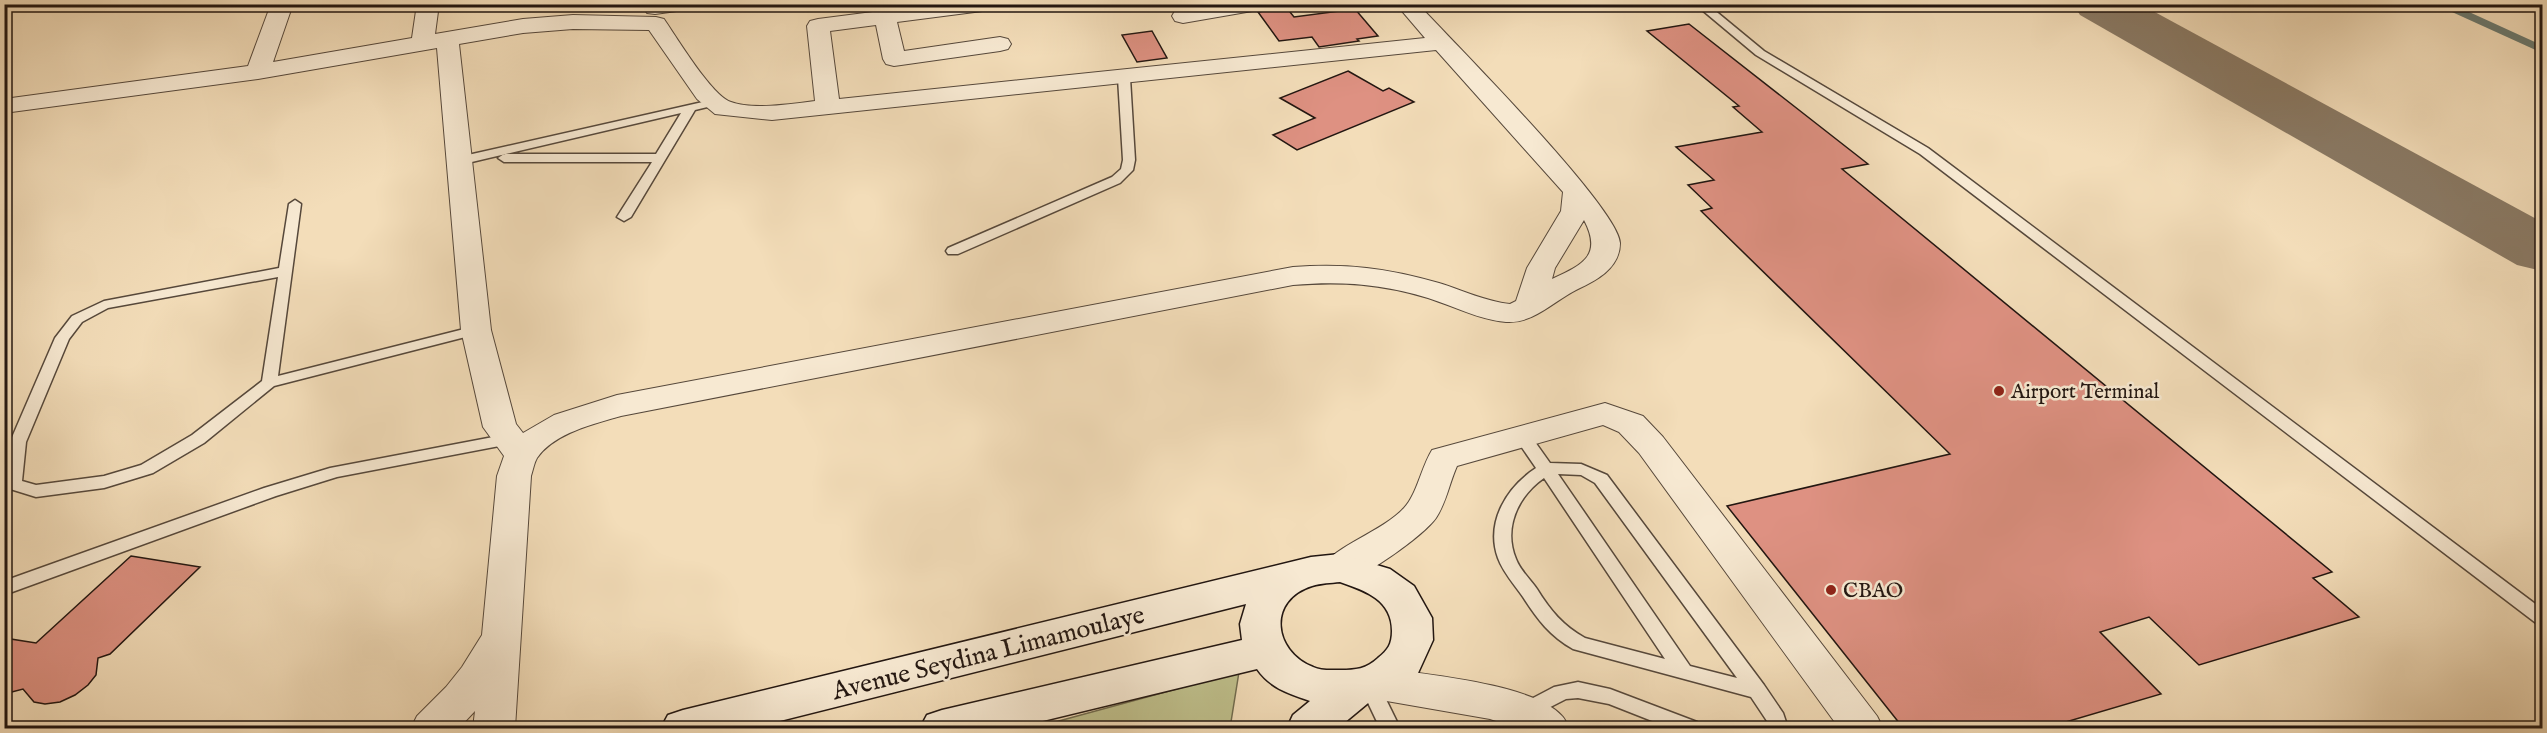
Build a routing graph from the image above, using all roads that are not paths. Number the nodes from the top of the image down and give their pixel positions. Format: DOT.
graph roads {
  1 [pos="282,4"];
  2 [pos="428,4"];
  3 [pos="683,4"];
  4 [pos="990,4"];
  5 [pos="1258,4"];
  6 [pos="1406,4"];
  7 [pos="1700,4"];
  8 [pos="655,12"];
  9 [pos="524,15"];
  10 [pos="1183,16"];
  11 [pos="885,18"];
  12 [pos="435,41"];
  13 [pos="1441,43"];
  14 [pos="1000,44"];
  15 [pos="258,72"];
  16 [pos="1124,78"];
  17 [pos="716,102"];
  18 [pos="4,106"];
  19 [pos="828,108"];
  20 [pos="690,109"];
  21 [pos="660,158"];
  22 [pos="468,159"];
  23 [pos="1576,191"];
  24 [pos="295,204"];
  25 [pos="624,217"];
  26 [pos="953,251"];
  27 [pos="285,271"];
  28 [pos="1530,305"];
  29 [pos="476,330"];
  30 [pos="268,383"];
  31 [pos="1522,436"];
  32 [pos="515,447"];
  33 [pos="1545,469"];
  34 [pos="1340,568"];
  35 [pos="1293,577"];
  36 [pos="4,588"];
  37 [pos="2542,618"];
  38 [pos="502,632"];
  39 [pos="1266,651"];
  40 [pos="1683,671"];
  41 [pos="1368,685"];
  42 [pos="1757,691"];
  43 [pos="1536,720"];
  44 [pos="432,729"];
  45 [pos="494,729"];
  46 [pos="683,729"];
  47 [pos="942,729"];
  48 [pos="1308,729"];
  49 [pos="1390,729"];
  50 [pos="1690,729"];
  51 [pos="1778,729"];
  52 [pos="1862,729"];
  1 -- 15 [label="street"];
  2 -- 12 [label="street"];
  3 -- 8 [label="street"];
  4 -- 11 [label="street"];
  5 -- 10 [label="street"];
  6 -- 13 [label="street"];
  7 -- 37 [label="lane"];
  8 -- 9 [label="street"];
  8 -- 17 [label="street"];
  9 -- 12 [label="street"];
  11 -- 14 [label="street"];
  11 -- 19 [label="street"];
  12 -- 15 [label="street"];
  12 -- 22 [label="street"];
  13 -- 16 [label="street"];
  13 -- 23 [label="street"];
  15 -- 18 [label="street"];
  16 -- 19 [label="street"];
  16 -- 26 [label="lane"];
  17 -- 19 [label="street"];
  17 -- 20 [label="lane"];
  20 -- 21 [label="lane"];
  20 -- 22 [label="lane"];
  21 -- 22 [label="lane"];
  21 -- 25 [label="lane"];
  22 -- 29 [label="street"];
  23 -- 28 [label="street"];
  23 -- 28 [label="street"];
  24 -- 27 [label="lane"];
  27 -- 30 [label="lane"];
  27 -- 30 [label="lane"];
  28 -- 32 [label="street"];
  29 -- 30 [label="lane"];
  29 -- 32 [label="street"];
  31 -- 33 [label="lane"];
  31 -- 34 [label="street"];
  31 -- 52 [label="street"];
  32 -- 36 [label="lane"];
  32 -- 38 [label="street"];
  33 -- 40 [label="lane"];
  33 -- 40 [label="lane"];
  33 -- 42 [label="lane"];
  34 -- 35 [label="street"];
  34 -- 41 [label="street"];
  35 -- 39 [label="street"];
  35 -- 46 [label="street, Avenue Seydina Limamoulaye"];
  38 -- 44 [label="street"];
  38 -- 45 [label="street"];
  39 -- 41 [label="street"];
  39 -- 47 [label="street"];
  40 -- 42 [label="lane"];
  41 -- 43 [label="street"];
  41 -- 48 [label="street"];
  41 -- 49 [label="lane"];
  42 -- 51 [label="lane"];
  43 -- 50 [label="lane"];
}
